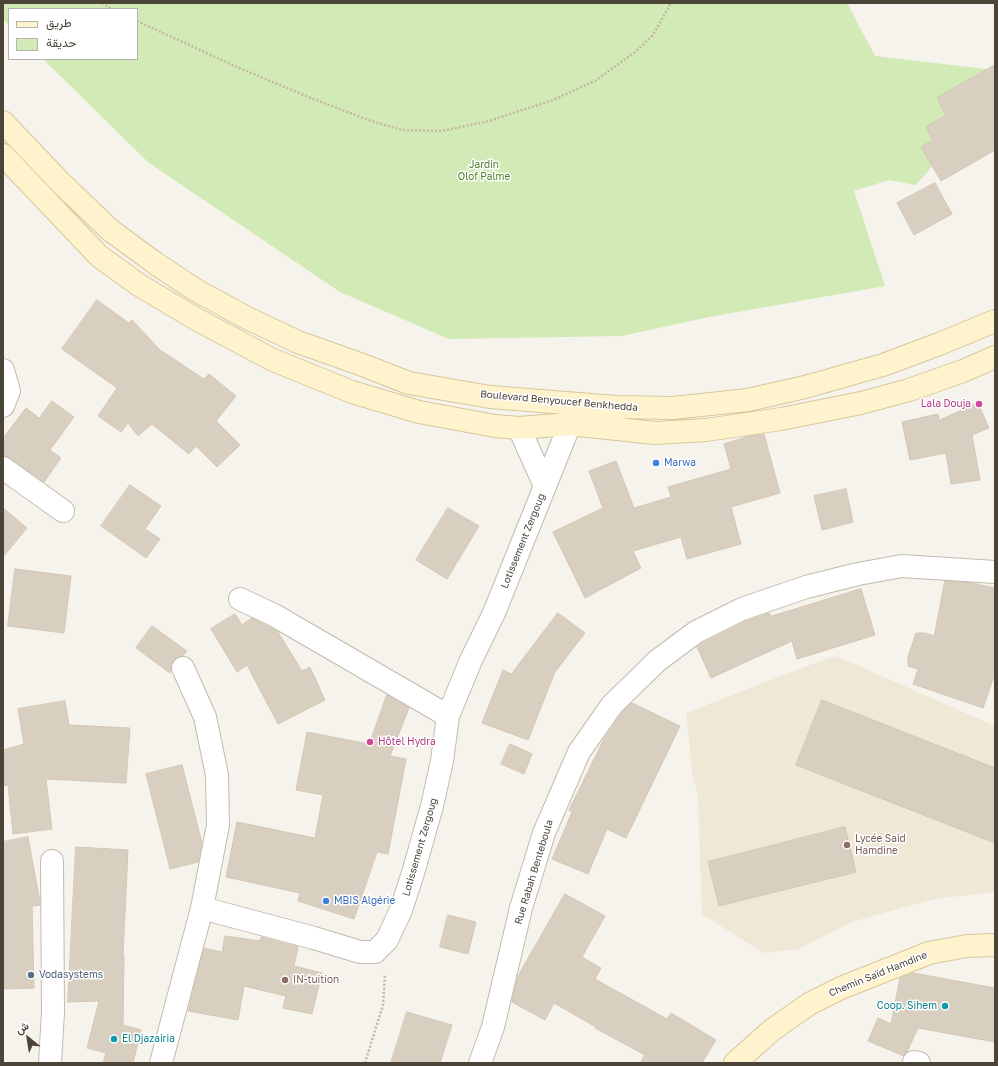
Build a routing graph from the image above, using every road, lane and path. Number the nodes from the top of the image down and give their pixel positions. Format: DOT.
graph roads {
  1 [pos="671,3"];
  2 [pos="138,21"];
  3 [pos="3,122"];
  4 [pos="3,155"];
  5 [pos="995,321"];
  6 [pos="995,357"];
  7 [pos="3,370"];
  8 [pos="3,406"];
  9 [pos="570,424"];
  10 [pos="519,428"];
  11 [pos="3,468"];
  12 [pos="545,486"];
  13 [pos="63,511"];
  14 [pos="995,572"];
  15 [pos="240,599"];
  16 [pos="183,668"];
  17 [pos="448,716"];
  18 [pos="52,860"];
  19 [pos="202,908"];
  20 [pos="995,945"];
  21 [pos="383,1005"];
  22 [pos="50,1063"];
  23 [pos="161,1063"];
  24 [pos="365,1063"];
  25 [pos="480,1063"];
  26 [pos="735,1063"];
  1 -- 2 [label="path"];
  3 -- 5 [label="main road, Boulevard Benyoucef Benkhedda"];
  4 -- 10 [label="main road"];
  6 -- 9 [label="main road"];
  7 -- 8 [label="street"];
  9 -- 10 [label="main road"];
  9 -- 12 [label="street, Lotissement Zergoug"];
  10 -- 12 [label="street, Lotissement Zergoug"];
  11 -- 13 [label="street"];
  12 -- 17 [label="street, Lotissement Zergoug"];
  14 -- 25 [label="street, Rue Rabah Benteboula"];
  15 -- 17 [label="street"];
  16 -- 19 [label="street"];
  17 -- 19 [label="street, Lotissement Zergoug"];
  18 -- 22 [label="street"];
  19 -- 23 [label="street"];
  20 -- 26 [label="main road, Chemin Saïd Hamdine"];
  21 -- 24 [label="path"];
}
